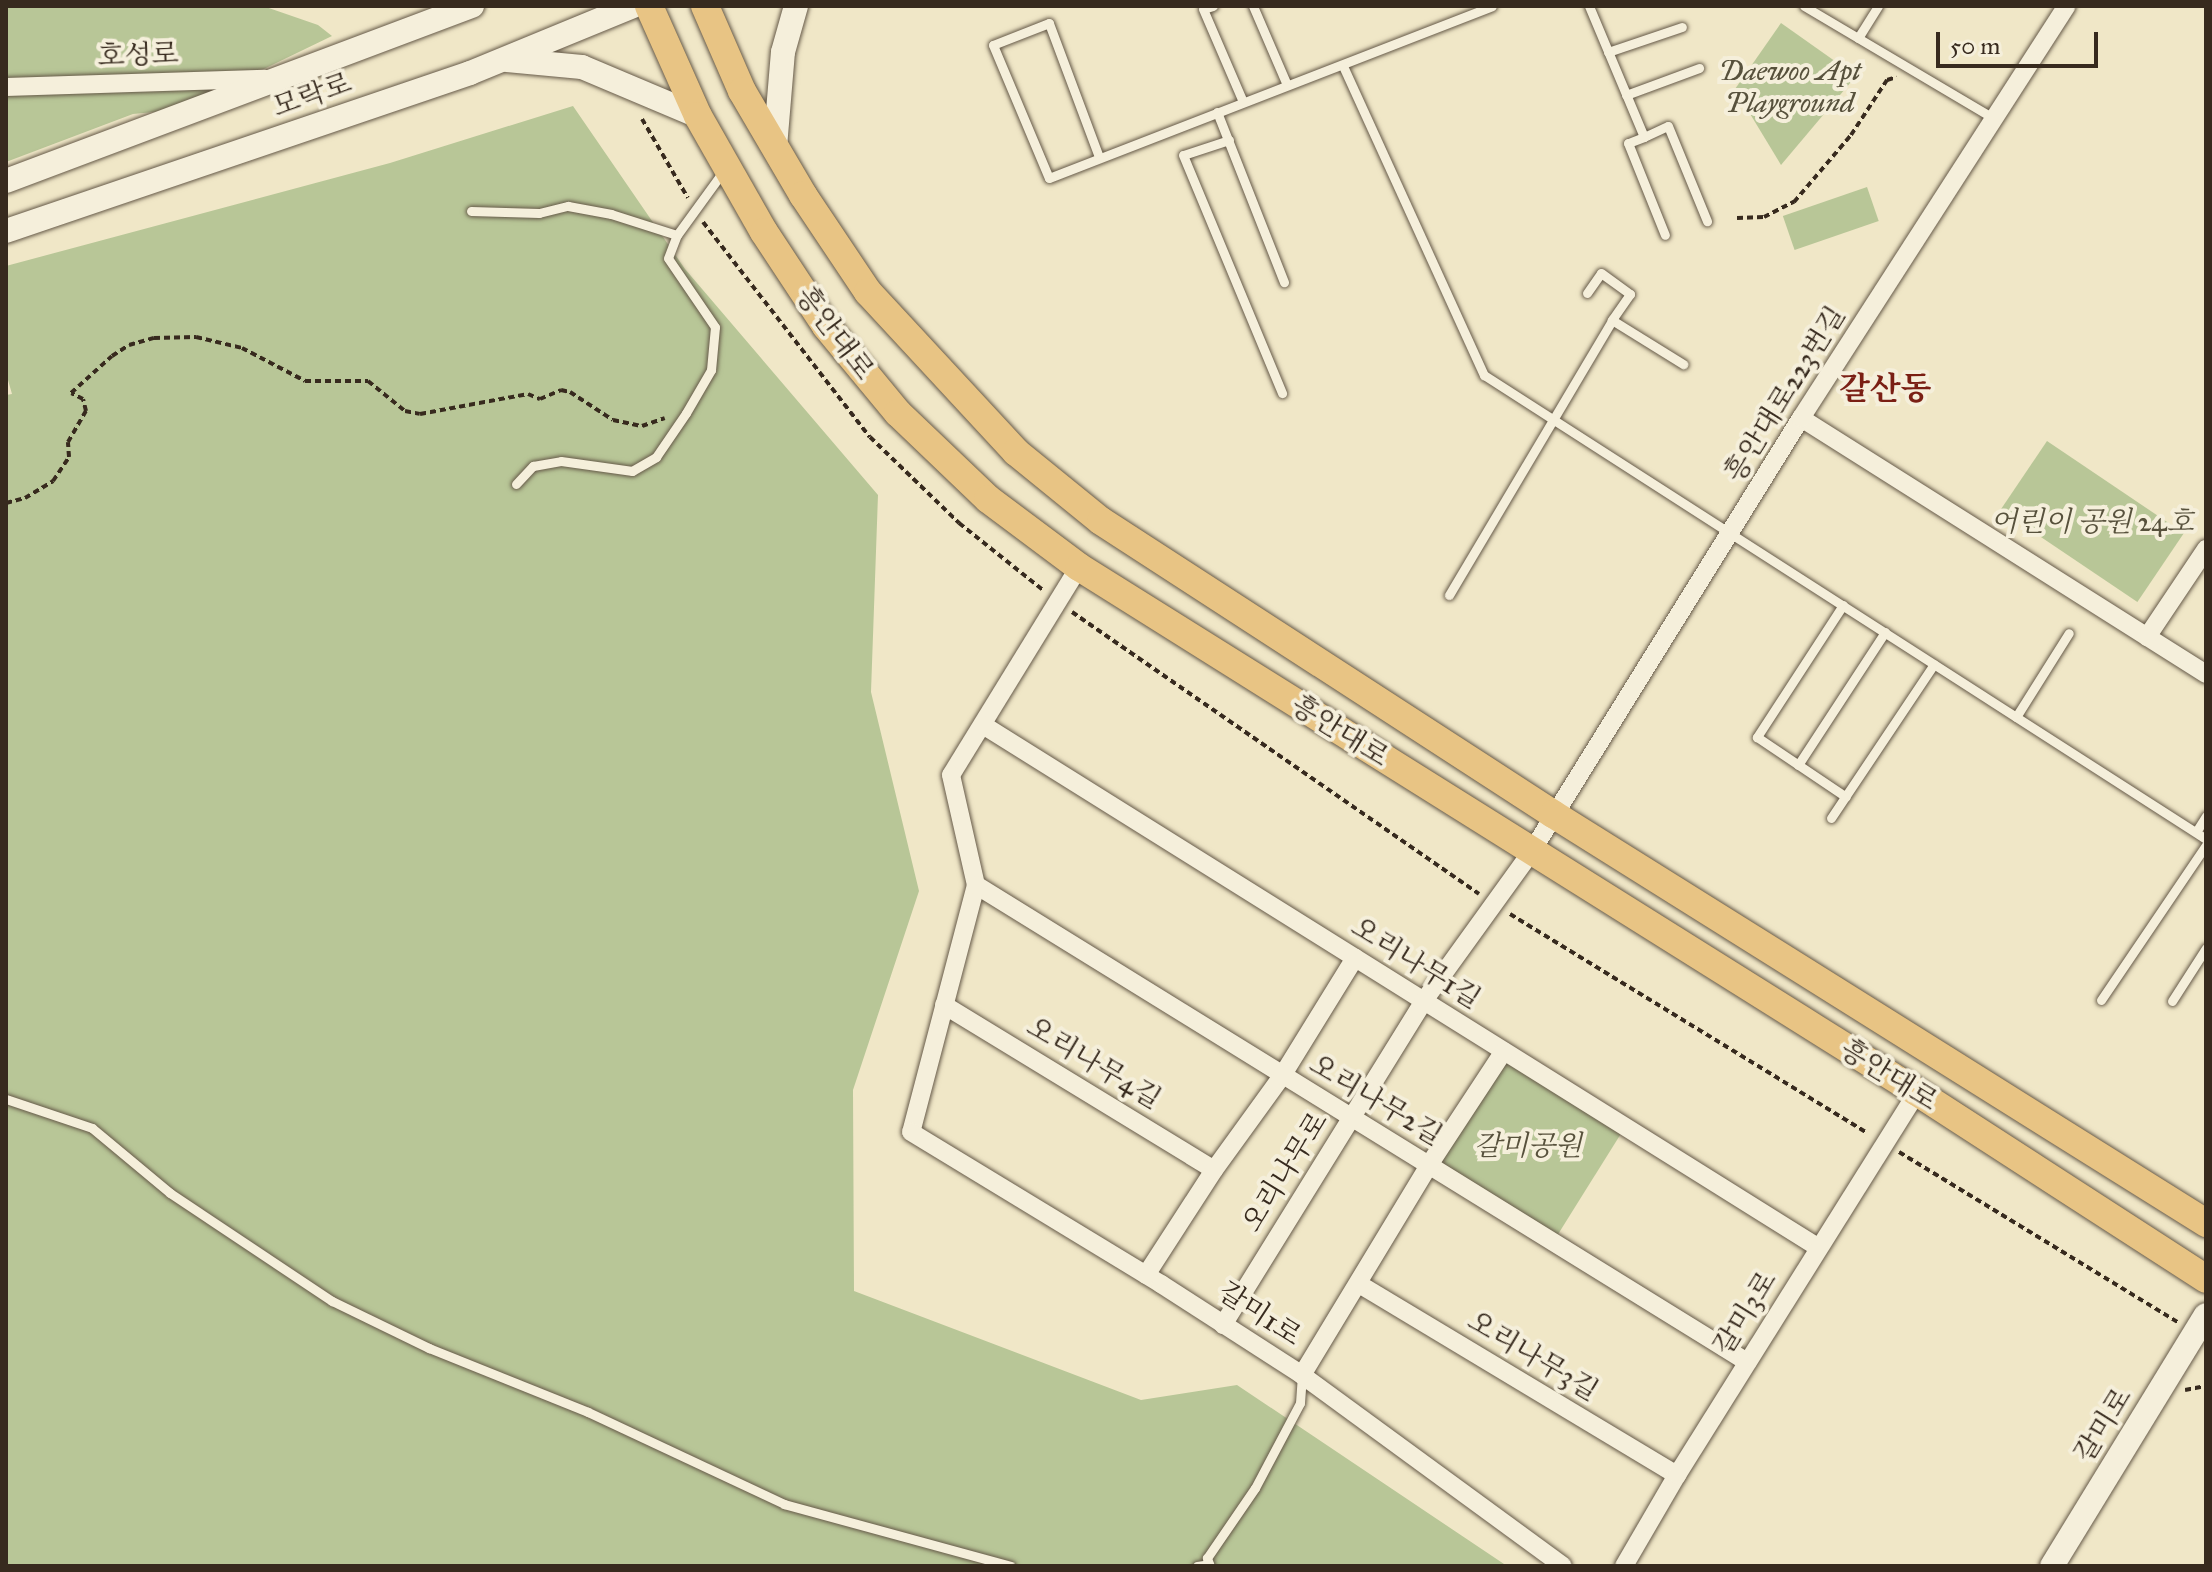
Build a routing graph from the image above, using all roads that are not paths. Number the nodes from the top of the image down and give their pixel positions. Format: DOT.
graph roads {
  1 [pos="472,6"];
  2 [pos="633,6"];
  3 [pos="649,6"];
  4 [pos="705,6"];
  5 [pos="796,6"];
  6 [pos="1213,6"];
  7 [pos="1253,6"];
  8 [pos="1492,6"];
  9 [pos="1589,6"];
  10 [pos="1804,6"];
  11 [pos="1878,6"];
  12 [pos="2067,6"];
  13 [pos="1682,27"];
  14 [pos="1858,38"];
  15 [pos="1608,52"];
  16 [pos="501,60"];
  17 [pos="1343,66"];
  18 [pos="1699,68"];
  19 [pos="271,79"];
  20 [pos="1287,85"];
  21 [pos="6,87"];
  22 [pos="1626,95"];
  23 [pos="1243,102"];
  24 [pos="1217,112"];
  25 [pos="698,116"];
  26 [pos="1995,119"];
  27 [pos="1644,137"];
  28 [pos="1229,140"];
  29 [pos="775,147"];
  30 [pos="1099,157"];
  31 [pos="727,167"];
  32 [pos="6,181"];
  33 [pos="471,211"];
  34 [pos="1707,221"];
  35 [pos="6,231"];
  36 [pos="677,235"];
  37 [pos="1665,235"];
  38 [pos="1284,282"];
  39 [pos="1587,293"];
  40 [pos="1612,320"];
  41 [pos="1683,364"];
  42 [pos="1282,393"];
  43 [pos="1551,418"];
  44 [pos="1801,418"];
  45 [pos="516,484"];
  46 [pos="1729,534"];
  47 [pos="2206,549"];
  48 [pos="1079,567"];
  49 [pos="1449,595"];
  50 [pos="1843,605"];
  51 [pos="1885,632"];
  52 [pos="2069,633"];
  53 [pos="2147,637"];
  54 [pos="1934,664"];
  55 [pos="2206,674"];
  56 [pos="2016,717"];
  57 [pos="983,725"];
  58 [pos="1798,765"];
  59 [pos="1846,797"];
  60 [pos="1553,814"];
  61 [pos="2206,816"];
  62 [pos="1831,818"];
  63 [pos="2196,832"];
  64 [pos="2206,842"];
  65 [pos="1532,851"];
  66 [pos="1621,856"];
  67 [pos="976,885"];
  68 [pos="1597,892"];
  69 [pos="2206,948"];
  70 [pos="1355,958"];
  71 [pos="2101,1000"];
  72 [pos="2172,1001"];
  73 [pos="1423,1002"];
  74 [pos="944,1005"];
  75 [pos="1504,1051"];
  76 [pos="1282,1076"];
  77 [pos="1917,1092"];
  78 [pos="6,1099"];
  79 [pos="1352,1117"];
  80 [pos="1429,1165"];
  81 [pos="1214,1170"];
  82 [pos="2206,1223"];
  83 [pos="1819,1248"];
  84 [pos="1146,1275"];
  85 [pos="2206,1279"];
  86 [pos="1359,1284"];
  87 [pos="2206,1315"];
  88 [pos="1223,1325"];
  89 [pos="1747,1362"];
  90 [pos="1302,1375"];
  91 [pos="1677,1475"];
  92 [pos="1210,1565"];
  93 [pos="1011,1566"];
  94 [pos="1197,1566"];
  95 [pos="1563,1566"];
  96 [pos="1624,1566"];
  97 [pos="2052,1566"];
  1 -- 19 [label="street, 모락로"];
  2 -- 16 [label="street, 모락로"];
  3 -- 25 [label="main road, 흥안대로"];
  4 -- 29 [label="main road, 흥안대로"];
  5 -- 29 [label="street"];
  6 -- 23 [label="lane"];
  7 -- 20 [label="lane"];
  8 -- 17 [label="lane"];
  9 -- 15 [label="lane"];
  10 -- 14 [label="lane"];
  11 -- 14 [label="lane"];
  12 -- 26 [label="street, 흥안대로223번길"];
  13 -- 15 [label="lane"];
  14 -- 26 [label="lane"];
  15 -- 22 [label="lane"];
  16 -- 25 [label="street"];
  16 -- 35 [label="street, 모락로"];
  17 -- 20 [label="lane"];
  17 -- 43 [label="lane"];
  18 -- 22 [label="lane"];
  19 -- 21 [label="street, 호성로"];
  19 -- 32 [label="street, 모락로"];
  20 -- 23 [label="lane"];
  22 -- 27 [label="lane"];
  23 -- 24 [label="lane"];
  24 -- 28 [label="lane"];
  24 -- 30 [label="lane"];
  25 -- 31 [label="main road, 흥안대로"];
  26 -- 44 [label="street, 흥안대로223번길"];
  27 -- 34 [label="lane"];
  27 -- 37 [label="lane"];
  28 -- 38 [label="lane"];
  28 -- 42 [label="lane"];
  29 -- 60 [label="main road, 흥안대로"];
  30 -- 30 [label="lane"];
  31 -- 36 [label="lane"];
  31 -- 48 [label="main road, 흥안대로"];
  33 -- 36 [label="lane"];
  36 -- 45 [label="lane"];
  39 -- 40 [label="lane"];
  40 -- 41 [label="lane"];
  40 -- 43 [label="lane"];
  43 -- 46 [label="lane"];
  43 -- 49 [label="lane"];
  44 -- 46 [label="street, 흥안대로223번길"];
  44 -- 53 [label="street"];
  46 -- 50 [label="lane"];
  46 -- 60 [label="street, 흥안대로223번길"];
  47 -- 53 [label="street"];
  48 -- 57 [label="street"];
  48 -- 65 [label="main road, 흥안대로"];
  50 -- 51 [label="lane"];
  50 -- 58 [label="lane"];
  51 -- 54 [label="lane"];
  51 -- 58 [label="lane"];
  52 -- 56 [label="lane"];
  53 -- 55 [label="street"];
  54 -- 56 [label="lane"];
  54 -- 59 [label="lane"];
  56 -- 63 [label="lane"];
  57 -- 67 [label="street"];
  57 -- 70 [label="street, 오리나무1길"];
  58 -- 59 [label="lane"];
  59 -- 62 [label="lane"];
  60 -- 65 [label="street, 흥안대로223번길"];
  60 -- 66 [label="main road, 흥안대로"];
  61 -- 63 [label="lane"];
  63 -- 64 [label="lane"];
  64 -- 71 [label="lane"];
  65 -- 68 [label="main road, 흥안대로"];
  65 -- 73 [label="street, 오리나무로"];
  66 -- 68 [label="main road"];
  66 -- 82 [label="main road, 흥안대로"];
  67 -- 74 [label="street"];
  67 -- 76 [label="street, 오리나무2길"];
  68 -- 77 [label="main road, 흥안대로"];
  69 -- 72 [label="lane"];
  70 -- 73 [label="street, 오리나무1길"];
  70 -- 76 [label="street"];
  73 -- 75 [label="street, 오리나무1길"];
  73 -- 79 [label="street, 오리나무로"];
  74 -- 81 [label="street, 오리나무4길"];
  74 -- 84 [label="street, 갈미1로"];
  75 -- 80 [label="street"];
  75 -- 83 [label="street, 오리나무1길"];
  76 -- 79 [label="street, 오리나무2길"];
  76 -- 81 [label="street"];
  77 -- 83 [label="street, 갈미3로"];
  77 -- 85 [label="main road, 흥안대로"];
  78 -- 93 [label="lane"];
  79 -- 80 [label="street, 오리나무2길"];
  79 -- 88 [label="street, 오리나무로"];
  80 -- 86 [label="street"];
  80 -- 89 [label="street, 오리나무2길"];
  81 -- 84 [label="street"];
  83 -- 89 [label="street, 갈미3로"];
  84 -- 88 [label="street, 갈미1로"];
  86 -- 90 [label="street"];
  86 -- 91 [label="street, 오리나무3길"];
  87 -- 97 [label="street, 갈미로"];
  88 -- 90 [label="street, 갈미1로"];
  89 -- 91 [label="street, 갈미3로"];
  90 -- 92 [label="lane"];
  90 -- 95 [label="street, 갈미1로"];
  91 -- 96 [label="street, 갈미3로"];
  92 -- 94 [label="lane"];
}
